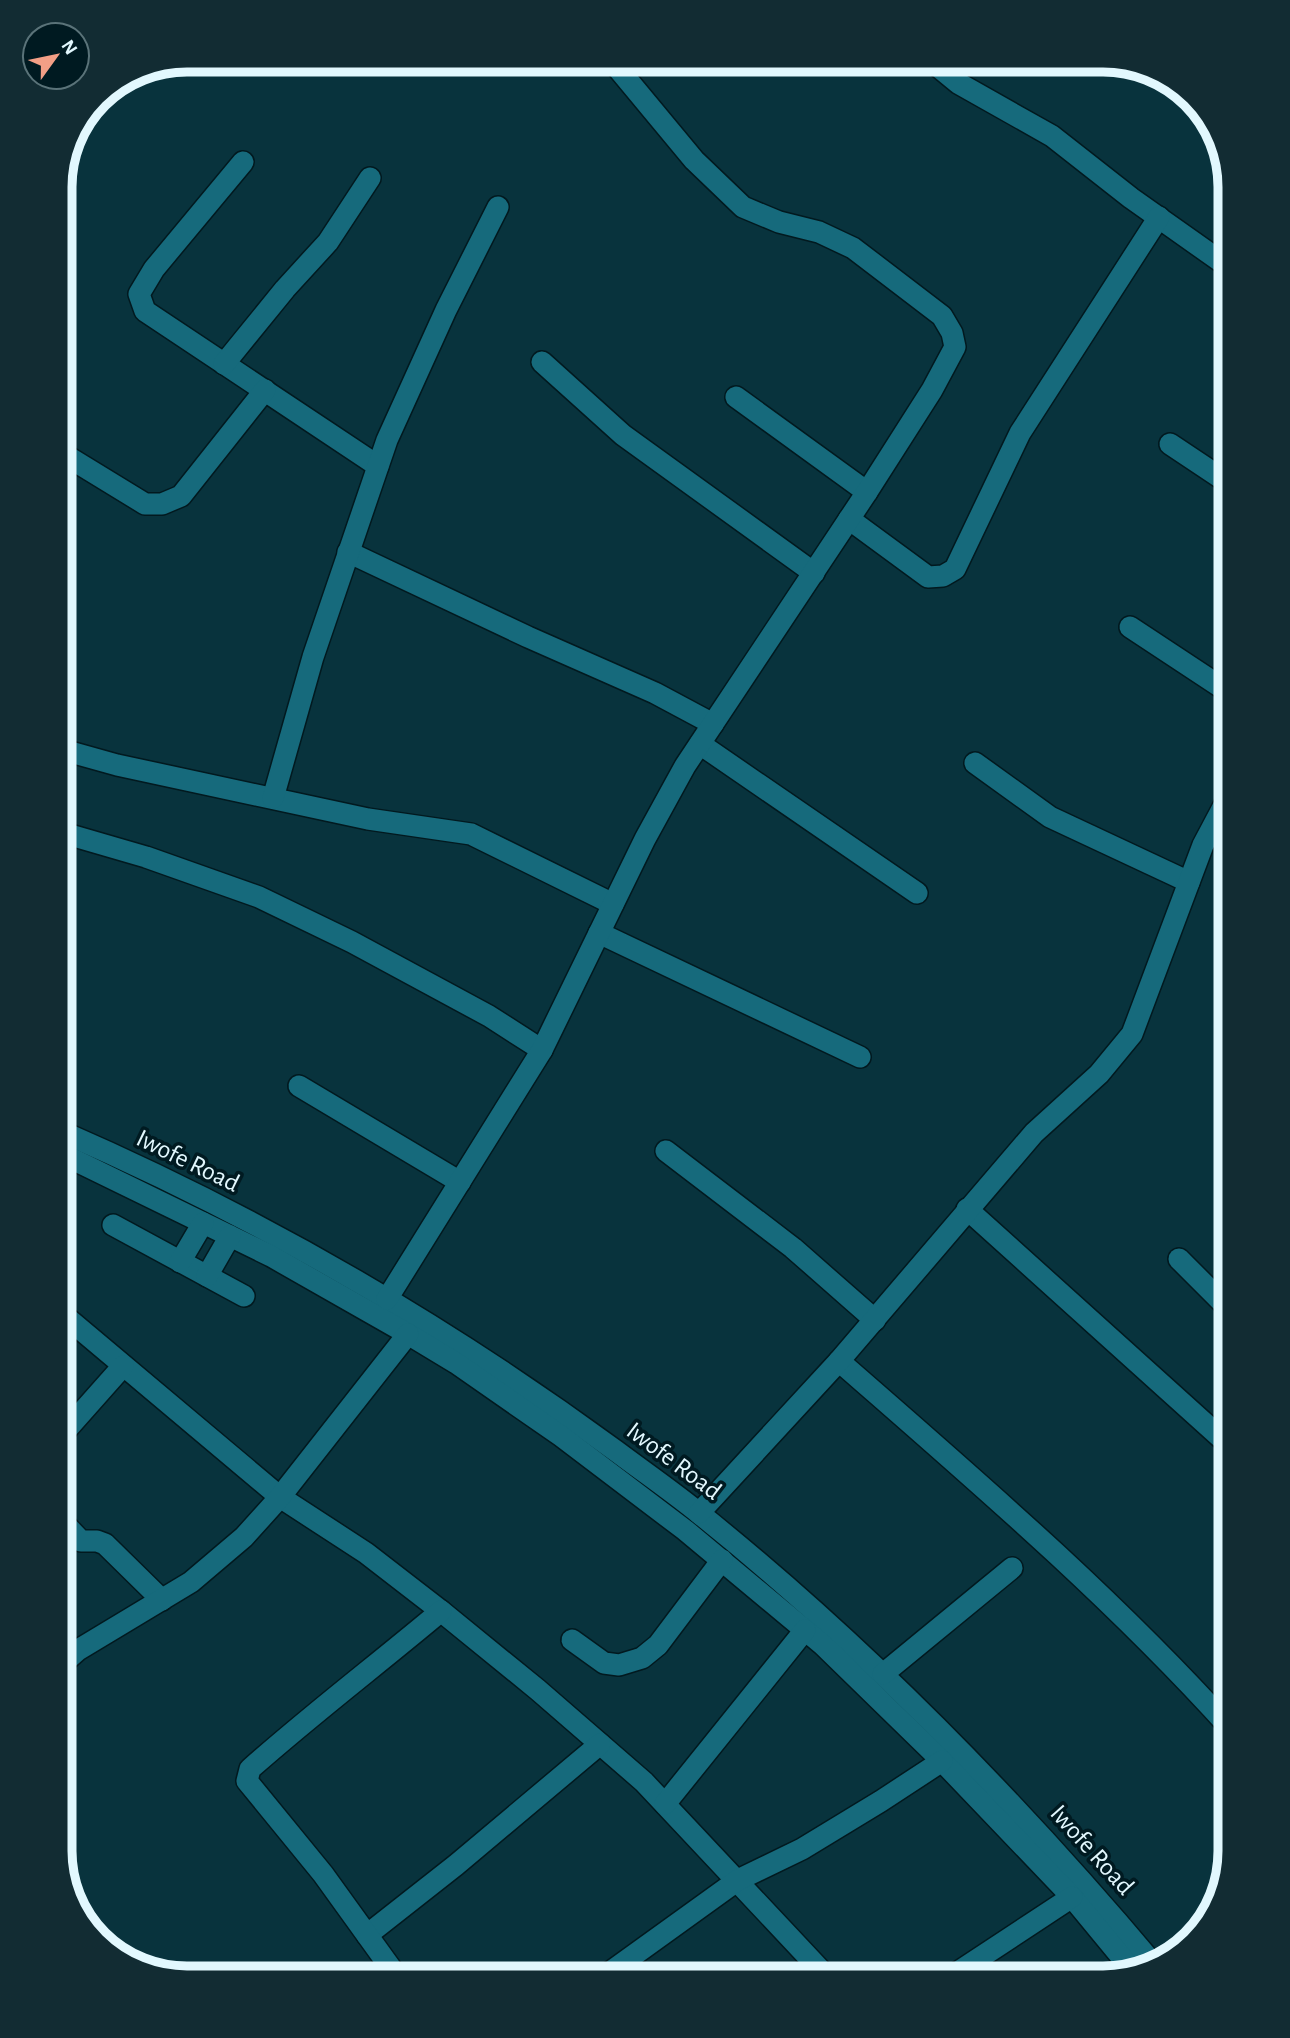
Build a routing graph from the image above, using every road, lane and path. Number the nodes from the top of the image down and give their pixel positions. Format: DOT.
graph roads {
  1 [pos="621,72"];
  2 [pos="945,72"];
  3 [pos="243,162"];
  4 [pos="370,178"];
  5 [pos="498,207"];
  6 [pos="1158,217"];
  7 [pos="1218,260"];
  8 [pos="542,362"];
  9 [pos="224,364"];
  10 [pos="265,390"];
  11 [pos="736,397"];
  12 [pos="1170,444"];
  13 [pos="72,459"];
  14 [pos="378,466"];
  15 [pos="1218,476"];
  16 [pos="867,492"];
  17 [pos="849,519"];
  18 [pos="348,552"];
  19 [pos="814,573"];
  20 [pos="1130,627"];
  21 [pos="1218,685"];
  22 [pos="713,724"];
  23 [pos="700,744"];
  24 [pos="72,752"];
  25 [pos="975,763"];
  26 [pos="273,798"];
  27 [pos="1218,817"];
  28 [pos="72,835"];
  29 [pos="1189,882"];
  30 [pos="916,893"];
  31 [pos="613,904"];
  32 [pos="599,933"];
  33 [pos="542,1050"];
  34 [pos="860,1057"];
  35 [pos="299,1086"];
  36 [pos="72,1136"];
  37 [pos="666,1151"];
  38 [pos="72,1159"];
  39 [pos="460,1182"];
  40 [pos="967,1209"];
  41 [pos="203,1223"];
  42 [pos="113,1226"];
  43 [pos="230,1236"];
  44 [pos="1179,1259"];
  45 [pos="180,1262"];
  46 [pos="207,1276"];
  47 [pos="244,1296"];
  48 [pos="387,1298"];
  49 [pos="1218,1298"];
  50 [pos="875,1320"];
  51 [pos="72,1322"];
  52 [pos="408,1334"];
  53 [pos="839,1361"];
  54 [pos="123,1366"];
  55 [pos="72,1423"];
  56 [pos="1218,1430"];
  57 [pos="280,1497"];
  58 [pos="699,1513"];
  59 [pos="72,1532"];
  60 [pos="722,1560"];
  61 [pos="1012,1568"];
  62 [pos="162,1600"];
  63 [pos="441,1611"];
  64 [pos="805,1630"];
  65 [pos="572,1640"];
  66 [pos="72,1655"];
  67 [pos="883,1674"];
  68 [pos="1218,1715"];
  69 [pos="600,1744"];
  70 [pos="942,1761"];
  71 [pos="995,1786"];
  72 [pos="981,1802"];
  73 [pos="665,1804"];
  74 [pos="737,1880"];
  75 [pos="1072,1897"];
  76 [pos="367,1935"];
  77 [pos="1147,1957"];
  78 [pos="1126,1964"];
  79 [pos="389,1966"];
  80 [pos="619,1966"];
  81 [pos="817,1966"];
  82 [pos="967,1966"];
  1 -- 16 [label="street"];
  2 -- 6 [label="street"];
  3 -- 9 [label="street"];
  4 -- 9 [label="street"];
  5 -- 14 [label="street"];
  6 -- 7 [label="street"];
  6 -- 17 [label="street"];
  8 -- 19 [label="street"];
  9 -- 10 [label="street"];
  10 -- 13 [label="street"];
  10 -- 14 [label="street"];
  11 -- 16 [label="street"];
  12 -- 15 [label="street"];
  14 -- 18 [label="street"];
  16 -- 17 [label="street"];
  17 -- 19 [label="street"];
  18 -- 22 [label="street"];
  18 -- 26 [label="street"];
  19 -- 22 [label="street"];
  20 -- 21 [label="street"];
  22 -- 23 [label="street"];
  23 -- 30 [label="street"];
  23 -- 31 [label="street"];
  24 -- 26 [label="street"];
  25 -- 29 [label="street"];
  26 -- 31 [label="street"];
  27 -- 29 [label="street"];
  28 -- 33 [label="street"];
  29 -- 40 [label="street"];
  31 -- 32 [label="street"];
  32 -- 33 [label="street"];
  32 -- 34 [label="street"];
  33 -- 39 [label="street"];
  35 -- 39 [label="street"];
  36 -- 48 [label="street, Iwofe Road"];
  37 -- 50 [label="street"];
  38 -- 41 [label="street, Iwofe Road"];
  39 -- 48 [label="street"];
  40 -- 50 [label="street"];
  40 -- 56 [label="street"];
  41 -- 43 [label="street, Iwofe Road"];
  41 -- 45 [label="street"];
  42 -- 45 [label="street"];
  43 -- 46 [label="street"];
  43 -- 52 [label="street, Iwofe Road"];
  44 -- 49 [label="street"];
  45 -- 46 [label="street"];
  46 -- 47 [label="street"];
  48 -- 58 [label="street, Iwofe Road"];
  50 -- 53 [label="street"];
  51 -- 54 [label="street"];
  52 -- 57 [label="street"];
  52 -- 60 [label="street, Iwofe Road"];
  53 -- 58 [label="street"];
  53 -- 68 [label="street"];
  54 -- 55 [label="street"];
  54 -- 57 [label="street"];
  57 -- 62 [label="street"];
  57 -- 63 [label="street"];
  58 -- 67 [label="street, Iwofe Road"];
  59 -- 62 [label="street"];
  60 -- 64 [label="street, Iwofe Road"];
  60 -- 65 [label="street"];
  61 -- 67 [label="street"];
  62 -- 66 [label="street"];
  63 -- 69 [label="street"];
  63 -- 76 [label="street"];
  64 -- 70 [label="street, Iwofe Road"];
  64 -- 73 [label="street"];
  67 -- 71 [label="street, Iwofe Road"];
  69 -- 73 [label="street"];
  69 -- 76 [label="street"];
  70 -- 72 [label="street, Iwofe Road"];
  70 -- 74 [label="street"];
  71 -- 72 [label="street"];
  71 -- 77 [label="street, Iwofe Road"];
  72 -- 75 [label="street, Iwofe Road"];
  73 -- 74 [label="street"];
  74 -- 80 [label="street"];
  74 -- 81 [label="street"];
  75 -- 78 [label="street, Iwofe Road"];
  75 -- 82 [label="street"];
  76 -- 79 [label="street"];
}
